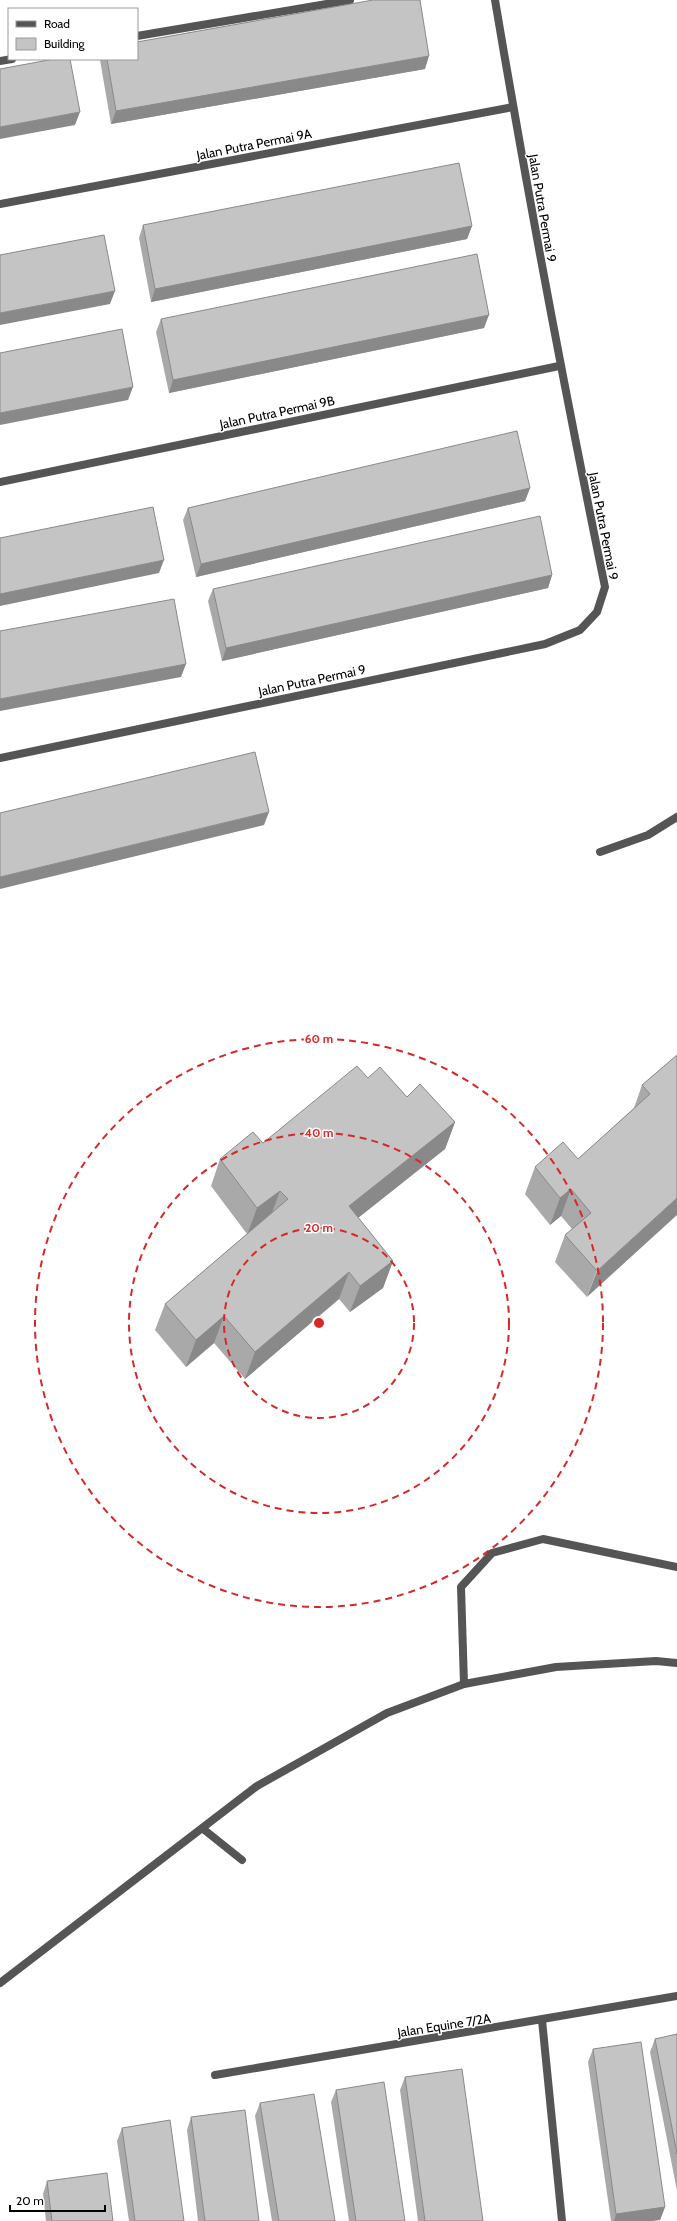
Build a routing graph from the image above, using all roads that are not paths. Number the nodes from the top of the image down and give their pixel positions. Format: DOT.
graph roads {
  1 [pos="350,0"];
  2 [pos="495,0"];
  3 [pos="138,36"];
  4 [pos="513,107"];
  5 [pos="0,204"];
  6 [pos="559,366"];
  7 [pos="0,482"];
  8 [pos="0,758"];
  9 [pos="677,816"];
  10 [pos="600,852"];
  11 [pos="677,1567"];
  12 [pos="677,1663"];
  13 [pos="464,1684"];
  14 [pos="202,1828"];
  15 [pos="242,1860"];
  16 [pos="0,1984"];
  17 [pos="677,1996"];
  18 [pos="542,2020"];
  19 [pos="215,2075"];
  20 [pos="562,2221"];
  1 -- 3 [label="street"];
  2 -- 4 [label="street, Jalan Putra Permai 9"];
  4 -- 5 [label="street, Jalan Putra Permai 9A"];
  4 -- 6 [label="street, Jalan Putra Permai 9"];
  6 -- 7 [label="street, Jalan Putra Permai 9B"];
  6 -- 8 [label="street, Jalan Putra Permai 9"];
  9 -- 10 [label="street"];
  11 -- 13 [label="street"];
  12 -- 13 [label="street"];
  13 -- 14 [label="street"];
  14 -- 15 [label="street"];
  14 -- 16 [label="street"];
  17 -- 18 [label="street, Jalan Equine 7/2A"];
  18 -- 19 [label="street, Jalan Equine 7/2A"];
  18 -- 20 [label="street"];
}
